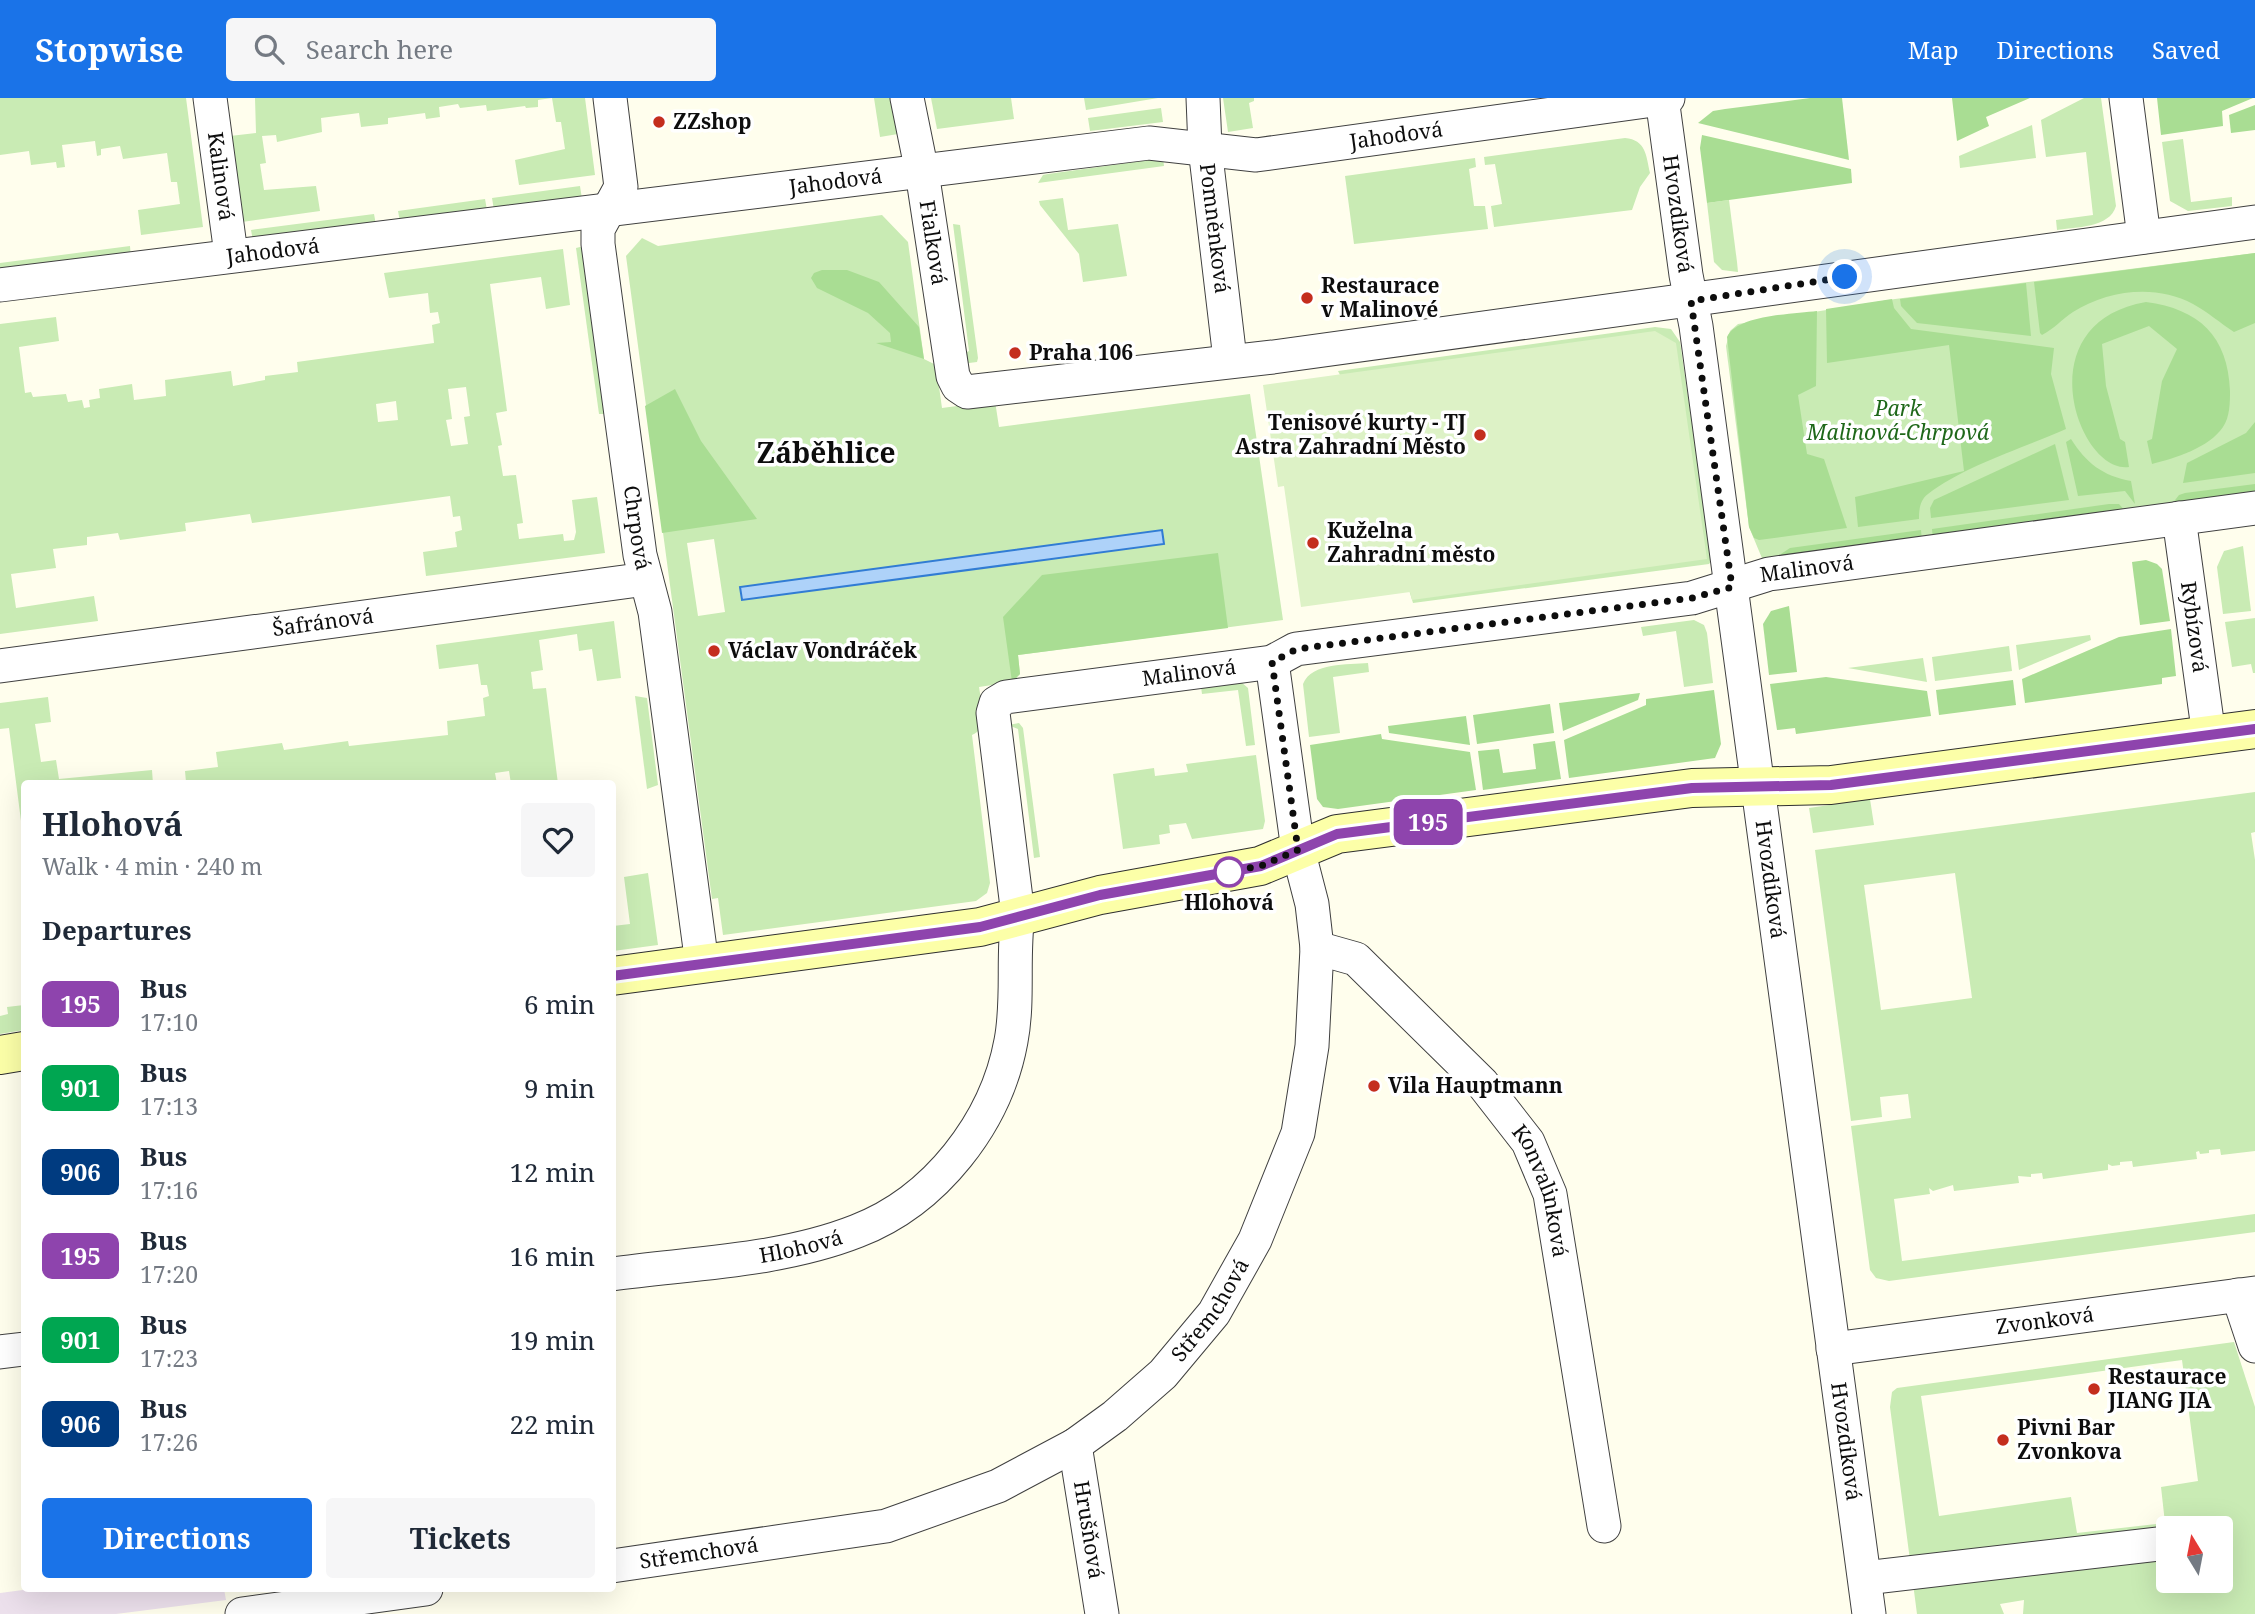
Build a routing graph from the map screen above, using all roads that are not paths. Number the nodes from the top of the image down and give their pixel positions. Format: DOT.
graph roads {
  1 [pos="211,98"];
  2 [pos="610,98"];
  3 [pos="907,98"];
  4 [pos="1203,98"];
  5 [pos="1662,98"];
  6 [pos="1668,98"];
  7 [pos="2126,98"];
  8 [pos="1205,148"];
  9 [pos="922,172"];
  10 [pos="610,209"];
  11 [pos="2255,222"];
  12 [pos="2144,237"];
  13 [pos="231,254"];
  14 [pos="0,285"];
  15 [pos="1691,301"];
  16 [pos="1230,359"];
  17 [pos="2255,508"];
  18 [pos="2179,518"];
  19 [pos="646,579"];
  20 [pos="1732,587"];
  21 [pos="1272,662"];
  22 [pos="0,666"];
  23 [pos="2255,729"];
  24 [pos="2209,736"];
  25 [pos="1759,788"];
  26 [pos="1298,850"];
  27 [pos="1018,915"];
  28 [pos="1317,948"];
  29 [pos="702,964"];
  30 [pos="616,975"];
  31 [pos="21,1052"];
  32 [pos="0,1055"];
  33 [pos="616,1273"];
  34 [pos="2247,1294"];
  35 [pos="2255,1346"];
  36 [pos="21,1349"];
  37 [pos="1833,1349"];
  38 [pos="0,1352"];
  39 [pos="1076,1445"];
  40 [pos="1604,1526"];
  41 [pos="2156,1544"];
  42 [pos="616,1565"];
  43 [pos="1865,1578"];
  44 [pos="403,1592"];
  45 [pos="242,1614"];
  46 [pos="1102,1614"];
  47 [pos="1869,1614"];
  1 -- 13 [label="street, Kalinová"];
  2 -- 10 [label="street, Chrpová"];
  3 -- 9 [label="street, Fialková"];
  4 -- 8 [label="street, Pomněnková"];
  5 -- 6 [label="street, Jahodová"];
  5 -- 8 [label="street, Jahodová"];
  5 -- 15 [label="street, Hvozdíková"];
  7 -- 12 [label="street"];
  8 -- 9 [label="street, Jahodová"];
  8 -- 16 [label="street, Pomněnková"];
  9 -- 10 [label="street, Jahodová"];
  9 -- 16 [label="street, Fialková"];
  10 -- 13 [label="street, Jahodová"];
  10 -- 19 [label="street, Chrpová"];
  11 -- 12 [label="street"];
  12 -- 15 [label="street"];
  13 -- 14 [label="street, Jahodová"];
  15 -- 16 [label="street"];
  15 -- 20 [label="street, Hvozdíková"];
  17 -- 18 [label="street, Malinová"];
  18 -- 20 [label="street, Malinová"];
  18 -- 24 [label="street, Rybízová"];
  19 -- 22 [label="street, Šafránová"];
  19 -- 29 [label="street, Chrpová"];
  20 -- 21 [label="street, Malinová"];
  20 -- 25 [label="street, Hvozdíková"];
  21 -- 26 [label="street, Střemchová"];
  21 -- 27 [label="street, Malinová"];
  23 -- 24 [label="street"];
  24 -- 25 [label="street"];
  25 -- 26 [label="street"];
  25 -- 37 [label="street, Hvozdíková"];
  26 -- 27 [label="street"];
  26 -- 28 [label="street, Střemchová"];
  27 -- 29 [label="street"];
  27 -- 33 [label="street, Hlohová"];
  28 -- 39 [label="street, Střemchová"];
  28 -- 40 [label="street, Konvalinková"];
  29 -- 30 [label="street"];
  31 -- 32 [label="street"];
  34 -- 35 [label="street"];
  34 -- 37 [label="street, Zvonková"];
  36 -- 38 [label="street"];
  37 -- 43 [label="street, Hvozdíková"];
  39 -- 42 [label="street, Střemchová"];
  39 -- 46 [label="street, Hrušňová"];
  41 -- 43 [label="street"];
  43 -- 47 [label="street, Hvozdíková"];
  44 -- 45 [label="street"];
}
